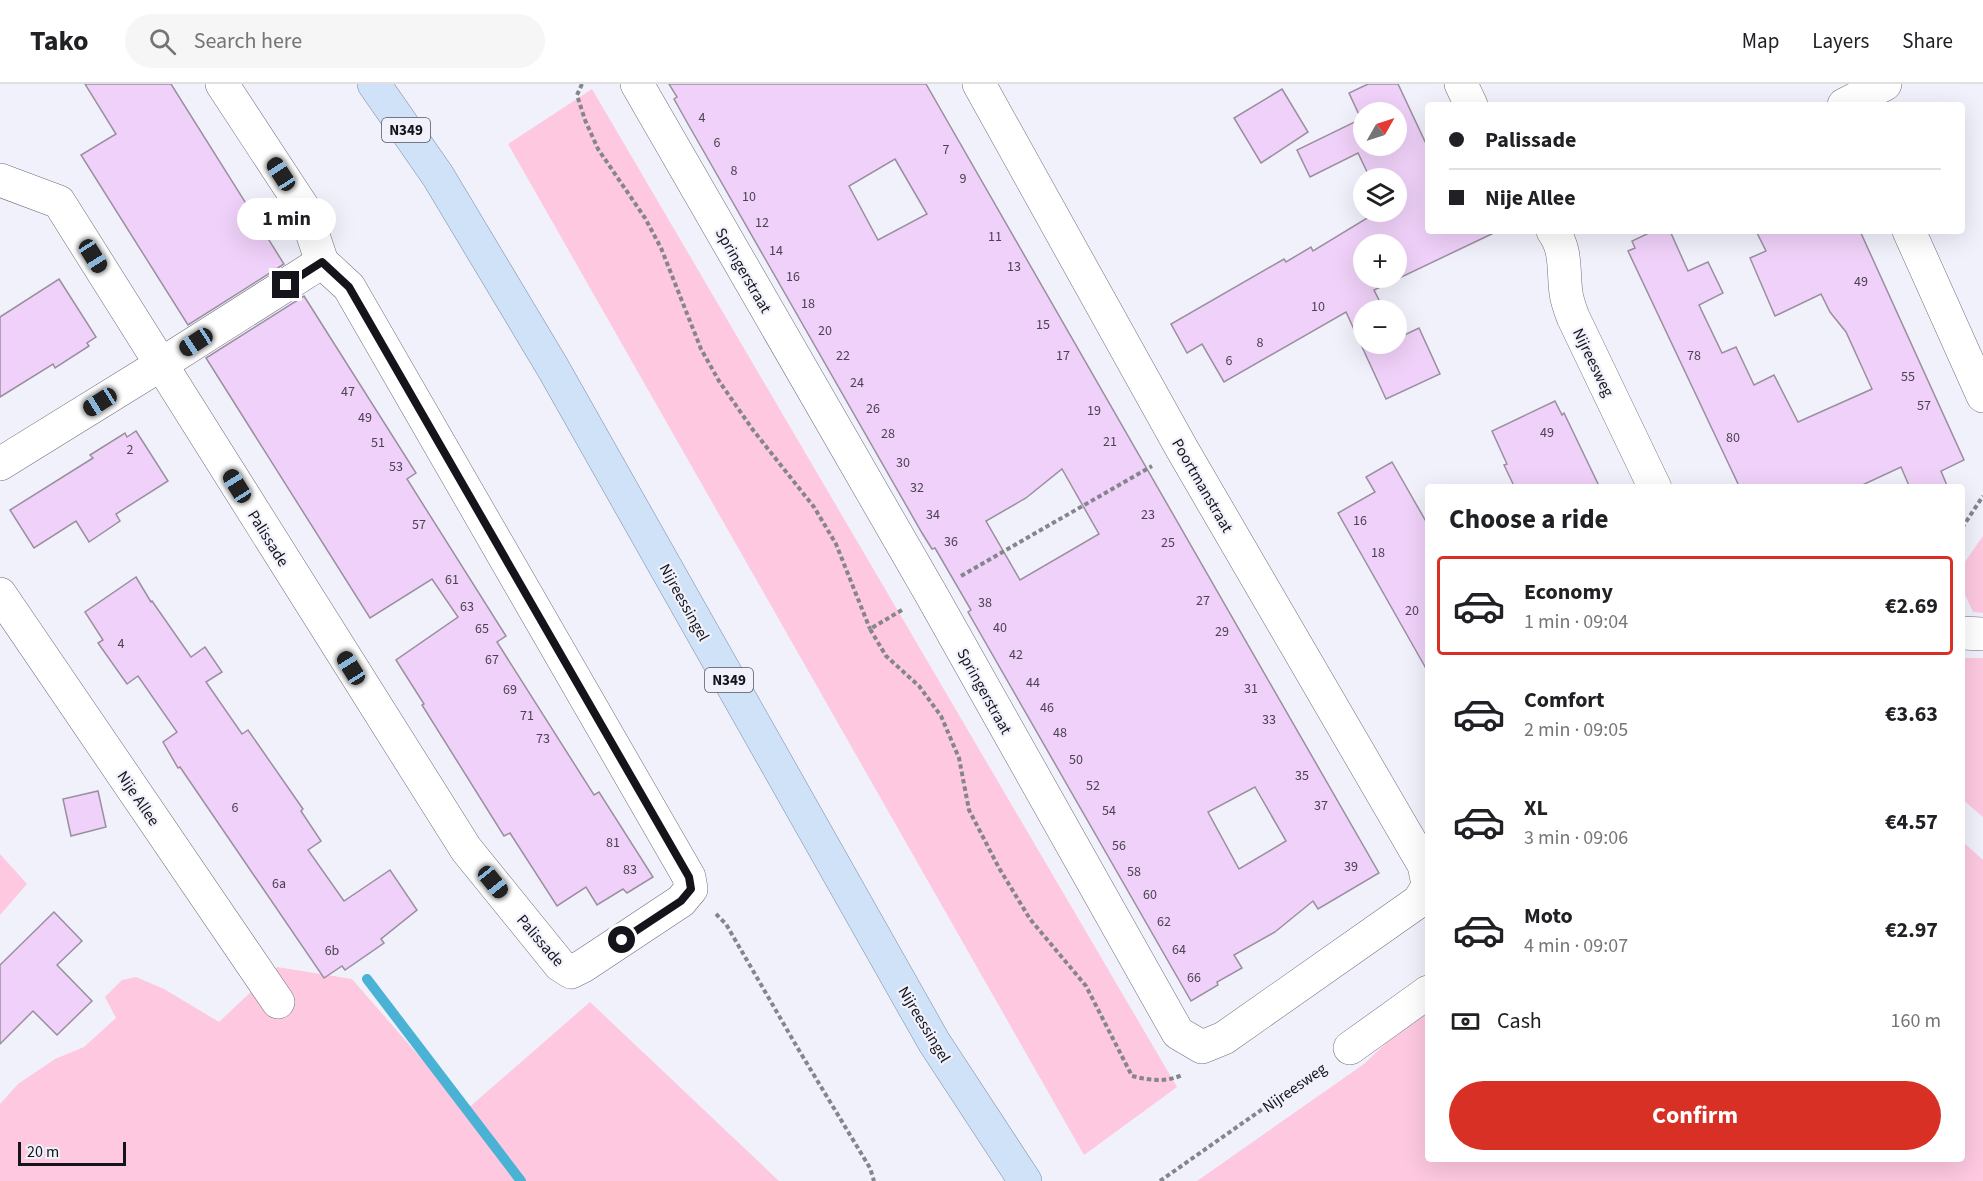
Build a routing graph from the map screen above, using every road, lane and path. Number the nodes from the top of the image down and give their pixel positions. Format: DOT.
graph roads {
  1 [pos="222,84"];
  2 [pos="374,84"];
  3 [pos="394,84"];
  4 [pos="582,84"];
  5 [pos="637,84"];
  6 [pos="980,84"];
  7 [pos="1461,84"];
  8 [pos="1886,84"];
  9 [pos="1848,99"];
  10 [pos="1470,102"];
  11 [pos="438,176"];
  12 [pos="0,180"];
  13 [pos="1564,234"];
  14 [pos="1910,234"];
  15 [pos="322,262"];
  16 [pos="160,365"];
  17 [pos="1983,396"];
  18 [pos="1182,449"];
  19 [pos="0,464"];
  20 [pos="1653,484"];
  21 [pos="1983,496"];
  22 [pos="1965,523"];
  23 [pos="0,594"];
  24 [pos="931,594"];
  25 [pos="870,629"];
  26 [pos="1965,633"];
  27 [pos="1983,634"];
  28 [pos="1425,870"];
  29 [pos="691,889"];
  30 [pos="1425,890"];
  31 [pos="1425,994"];
  32 [pos="278,1002"];
  33 [pos="1202,1047"];
  34 [pos="1350,1048"];
  35 [pos="874,1181"];
  36 [pos="1025,1181"];
  37 [pos="1160,1181"];
  1 -- 15 [label="street"];
  2 -- 11 [label="main road, Nijreessingel / N349"];
  3 -- 11 [label="main road, Nijreessingel / N349"];
  4 -- 25 [label="path"];
  5 -- 24 [label="street, Springerstraat"];
  6 -- 18 [label="street, Poortmanstraat"];
  7 -- 10 [label="street"];
  8 -- 9 [label="street"];
  11 -- 36 [label="main road, Nijreessingel / N349"];
  12 -- 16 [label="street, Palissade"];
  13 -- 20 [label="street, Nijreesweg"];
  14 -- 17 [label="street"];
  15 -- 16 [label="street"];
  15 -- 29 [label="street"];
  16 -- 19 [label="street"];
  16 -- 29 [label="street, Palissade"];
  18 -- 24 [label="path"];
  18 -- 28 [label="street, Poortmanstraat"];
  21 -- 22 [label="path"];
  23 -- 32 [label="street, Nije Allee"];
  24 -- 25 [label="path"];
  24 -- 33 [label="street, Springerstraat"];
  25 -- 33 [label="path"];
  26 -- 27 [label="street"];
  29 -- 35 [label="path"];
  30 -- 33 [label="street"];
  31 -- 34 [label="street"];
  34 -- 37 [label="path, Nijreesweg"];
}
